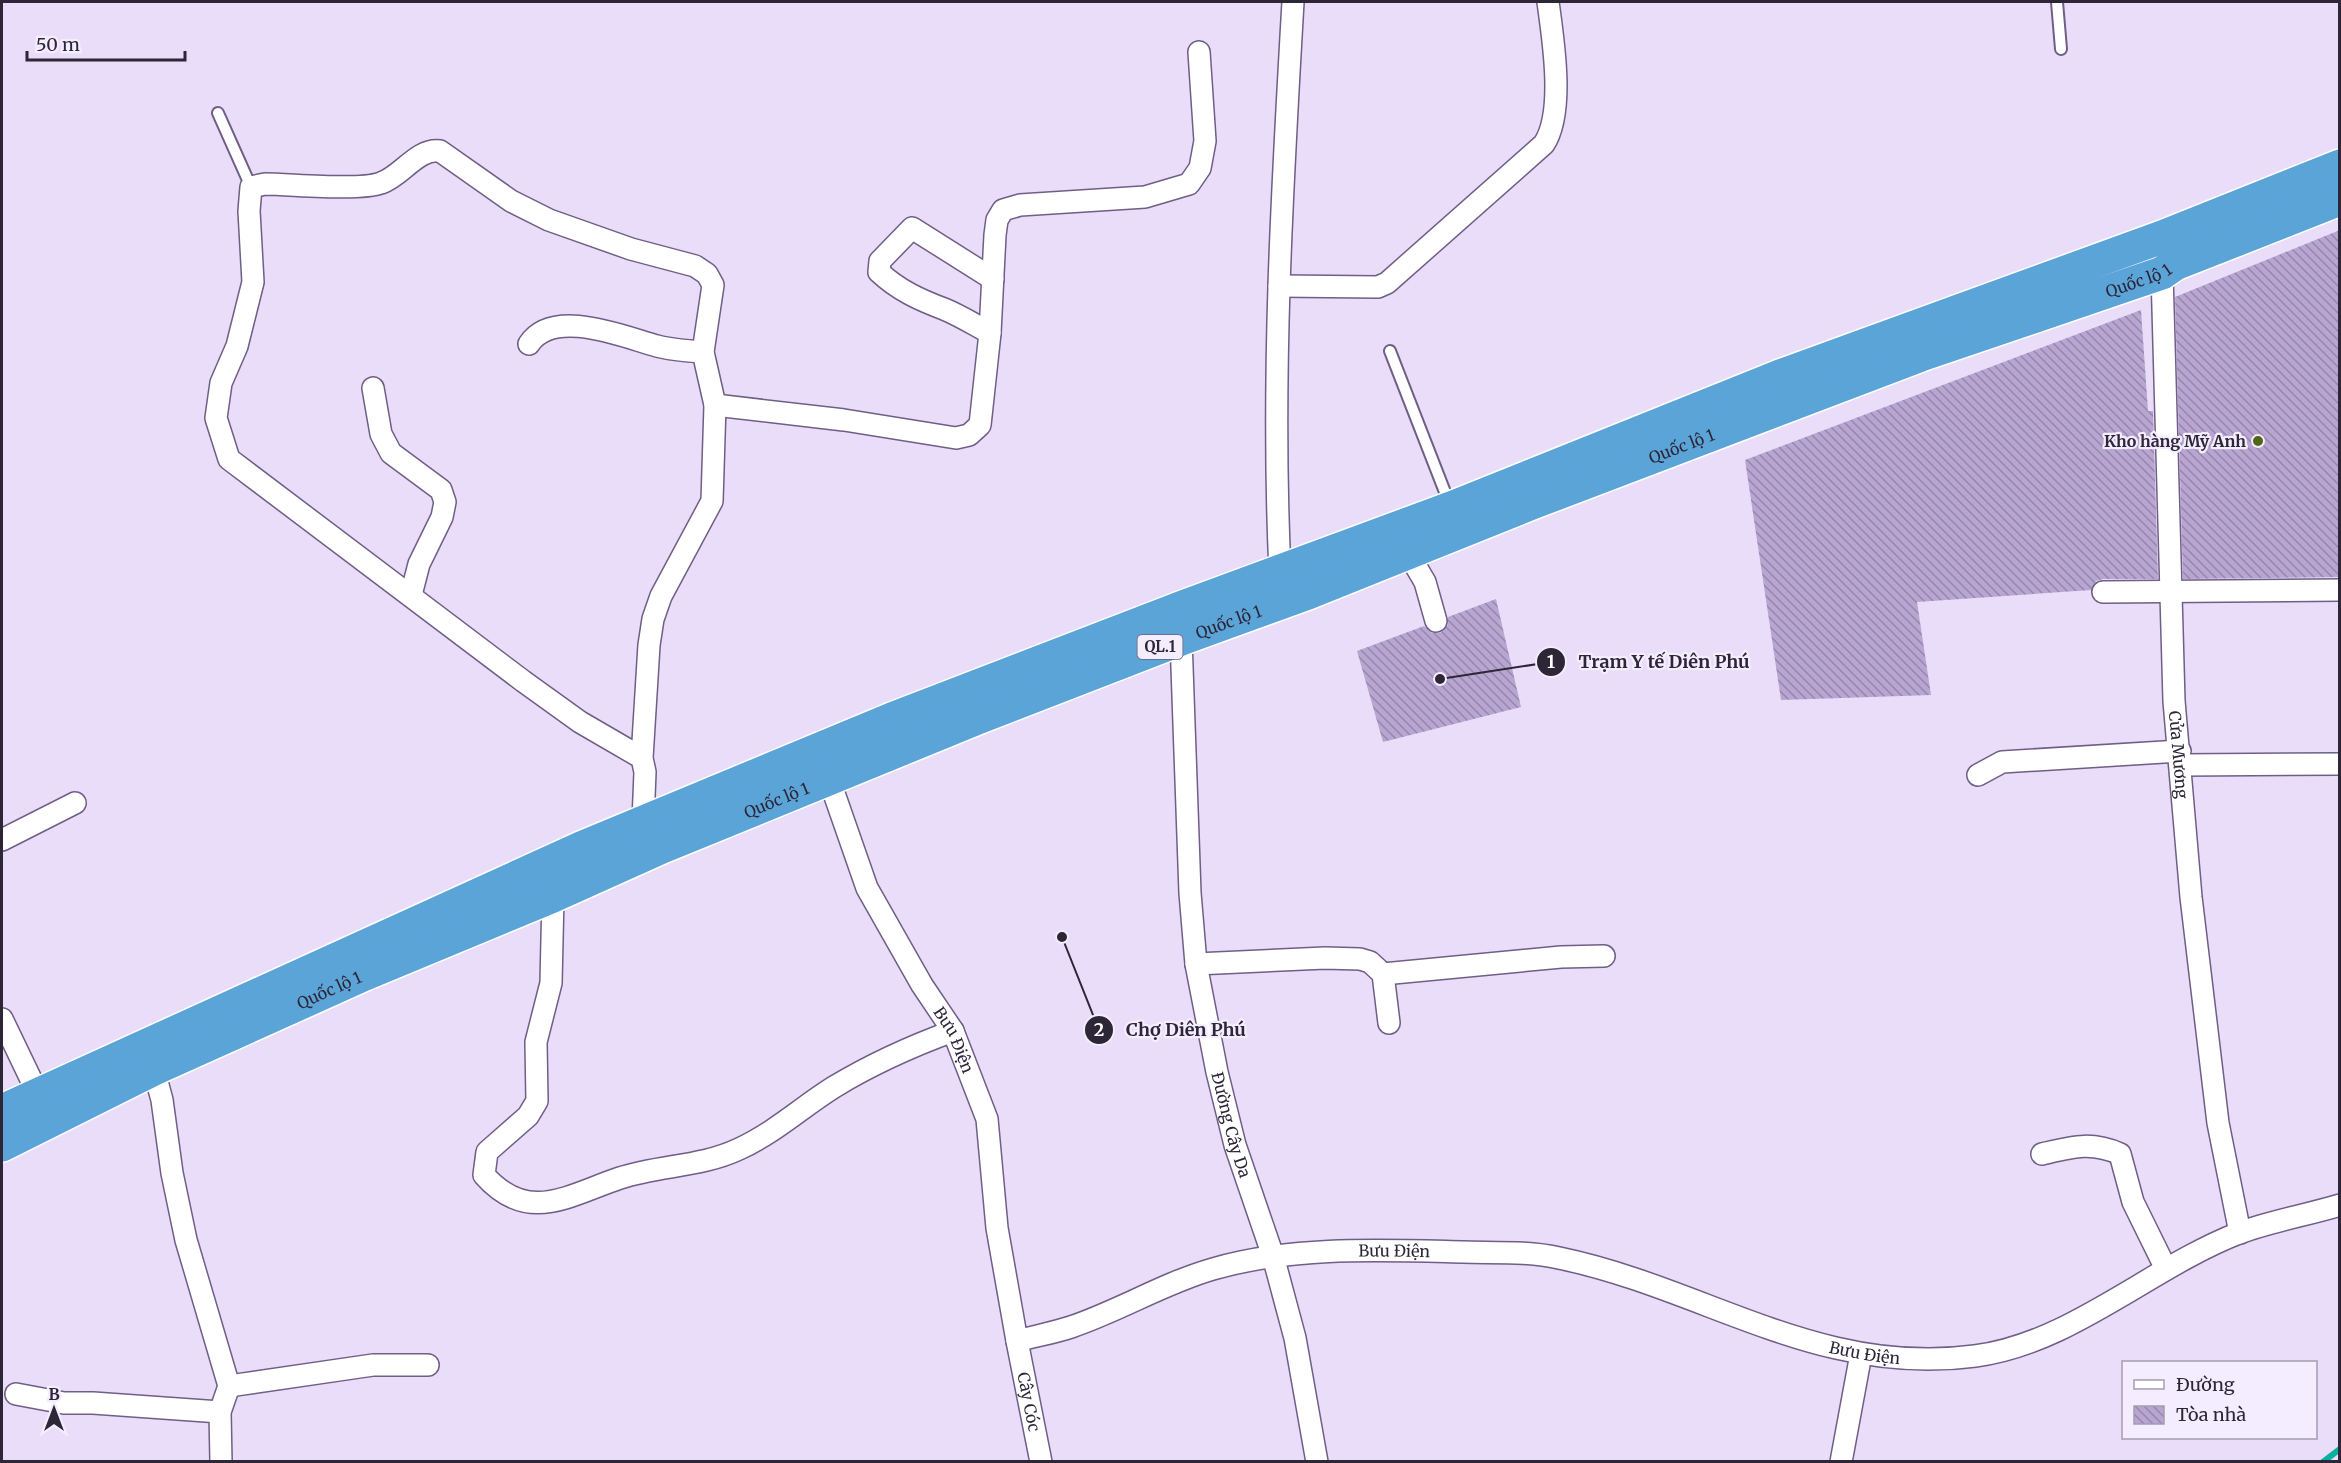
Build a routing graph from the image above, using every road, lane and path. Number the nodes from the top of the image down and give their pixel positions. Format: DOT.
graph roads {
  1 [pos="1293,2"];
  2 [pos="1548,2"];
  3 [pos="2057,2"];
  4 [pos="2061,49"];
  5 [pos="1199,51"];
  6 [pos="218,113"];
  7 [pos="2340,166"];
  8 [pos="251,187"];
  9 [pos="2340,199"];
  10 [pos="2162,273"];
  11 [pos="993,279"];
  12 [pos="1279,286"];
  13 [pos="990,333"];
  14 [pos="529,344"];
  15 [pos="1390,351"];
  16 [pos="703,352"];
  17 [pos="373,388"];
  18 [pos="715,405"];
  19 [pos="1451,508"];
  20 [pos="1408,553"];
  21 [pos="1280,572"];
  22 [pos="2340,590"];
  23 [pos="2169,591"];
  24 [pos="2103,592"];
  25 [pos="411,595"];
  26 [pos="1436,621"];
  27 [pos="1181,639"];
  28 [pos="642,758"];
  29 [pos="2181,758"];
  30 [pos="2340,764"];
  31 [pos="1978,775"];
  32 [pos="829,779"];
  33 [pos="75,803"];
  34 [pos="643,821"];
  35 [pos="2,840"];
  36 [pos="553,896"];
  37 [pos="1604,956"];
  38 [pos="1196,964"];
  39 [pos="1383,974"];
  40 [pos="2,1019"];
  41 [pos="1389,1023"];
  42 [pos="953,1031"];
  43 [pos="150,1056"];
  44 [pos="38,1094"];
  45 [pos="2,1111"];
  46 [pos="2,1145"];
  47 [pos="2042,1154"];
  48 [pos="2340,1205"];
  49 [pos="2240,1233"];
  50 [pos="1273,1256"];
  51 [pos="2166,1269"];
  52 [pos="1017,1341"];
  53 [pos="1861,1354"];
  54 [pos="428,1365"];
  55 [pos="229,1386"];
  56 [pos="16,1394"];
  57 [pos="220,1412"];
  58 [pos="221,1461"];
  59 [pos="1041,1461"];
  60 [pos="1317,1461"];
  61 [pos="1841,1461"];
  1 -- 12 [label="street"];
  2 -- 12 [label="street"];
  3 -- 4 [label="lane"];
  5 -- 11 [label="street"];
  6 -- 8 [label="lane"];
  7 -- 19 [label="highway, Quốc lộ 1 / QL.1"];
  8 -- 16 [label="street"];
  8 -- 25 [label="street"];
  9 -- 10 [label="highway, Quốc lộ 1 / QL.1"];
  10 -- 20 [label="highway, Quốc lộ 1 / QL.1"];
  10 -- 23 [label="street, Cửa Mương"];
  11 -- 13 [label="street"];
  11 -- 13 [label="street"];
  12 -- 21 [label="street"];
  13 -- 18 [label="street"];
  14 -- 16 [label="street"];
  15 -- 19 [label="lane"];
  16 -- 18 [label="street"];
  17 -- 25 [label="street"];
  18 -- 28 [label="street"];
  19 -- 21 [label="highway, Quốc lộ 1 / QL.1"];
  20 -- 26 [label="street"];
  20 -- 27 [label="highway, Quốc lộ 1 / QL.1"];
  21 -- 34 [label="highway, Quốc lộ 1 / QL.1"];
  22 -- 23 [label="street"];
  23 -- 24 [label="street"];
  23 -- 29 [label="street, Cửa Mương"];
  25 -- 28 [label="street"];
  27 -- 32 [label="highway, Quốc lộ 1 / QL.1"];
  27 -- 38 [label="street, Đường Cây Da"];
  28 -- 34 [label="street"];
  29 -- 30 [label="street"];
  29 -- 31 [label="street"];
  29 -- 49 [label="street, Cửa Mương"];
  32 -- 36 [label="highway, Quốc lộ 1 / QL.1"];
  32 -- 42 [label="street, Bưu Điện"];
  33 -- 35 [label="street"];
  34 -- 43 [label="highway, Quốc lộ 1 / QL.1"];
  36 -- 42 [label="street"];
  36 -- 43 [label="highway, Quốc lộ 1 / QL.1"];
  37 -- 39 [label="street"];
  38 -- 39 [label="street"];
  38 -- 50 [label="street, Đường Cây Da"];
  39 -- 41 [label="street"];
  40 -- 44 [label="street"];
  42 -- 52 [label="street, Bưu Điện"];
  43 -- 44 [label="highway, Quốc lộ 1 / QL.1"];
  43 -- 46 [label="highway, Quốc lộ 1 / QL.1"];
  43 -- 55 [label="street"];
  44 -- 45 [label="highway, Quốc lộ 1 / QL.1"];
  47 -- 51 [label="street"];
  48 -- 49 [label="street, Bưu Điện"];
  49 -- 51 [label="street, Bưu Điện"];
  50 -- 52 [label="street, Bưu Điện"];
  50 -- 53 [label="street, Bưu Điện"];
  50 -- 60 [label="street, Đường Cây Da"];
  51 -- 53 [label="street, Bưu Điện"];
  52 -- 59 [label="street, Cây Cóc"];
  53 -- 61 [label="street"];
  54 -- 55 [label="street"];
  55 -- 57 [label="street"];
  56 -- 57 [label="street"];
  57 -- 58 [label="street"];
}
